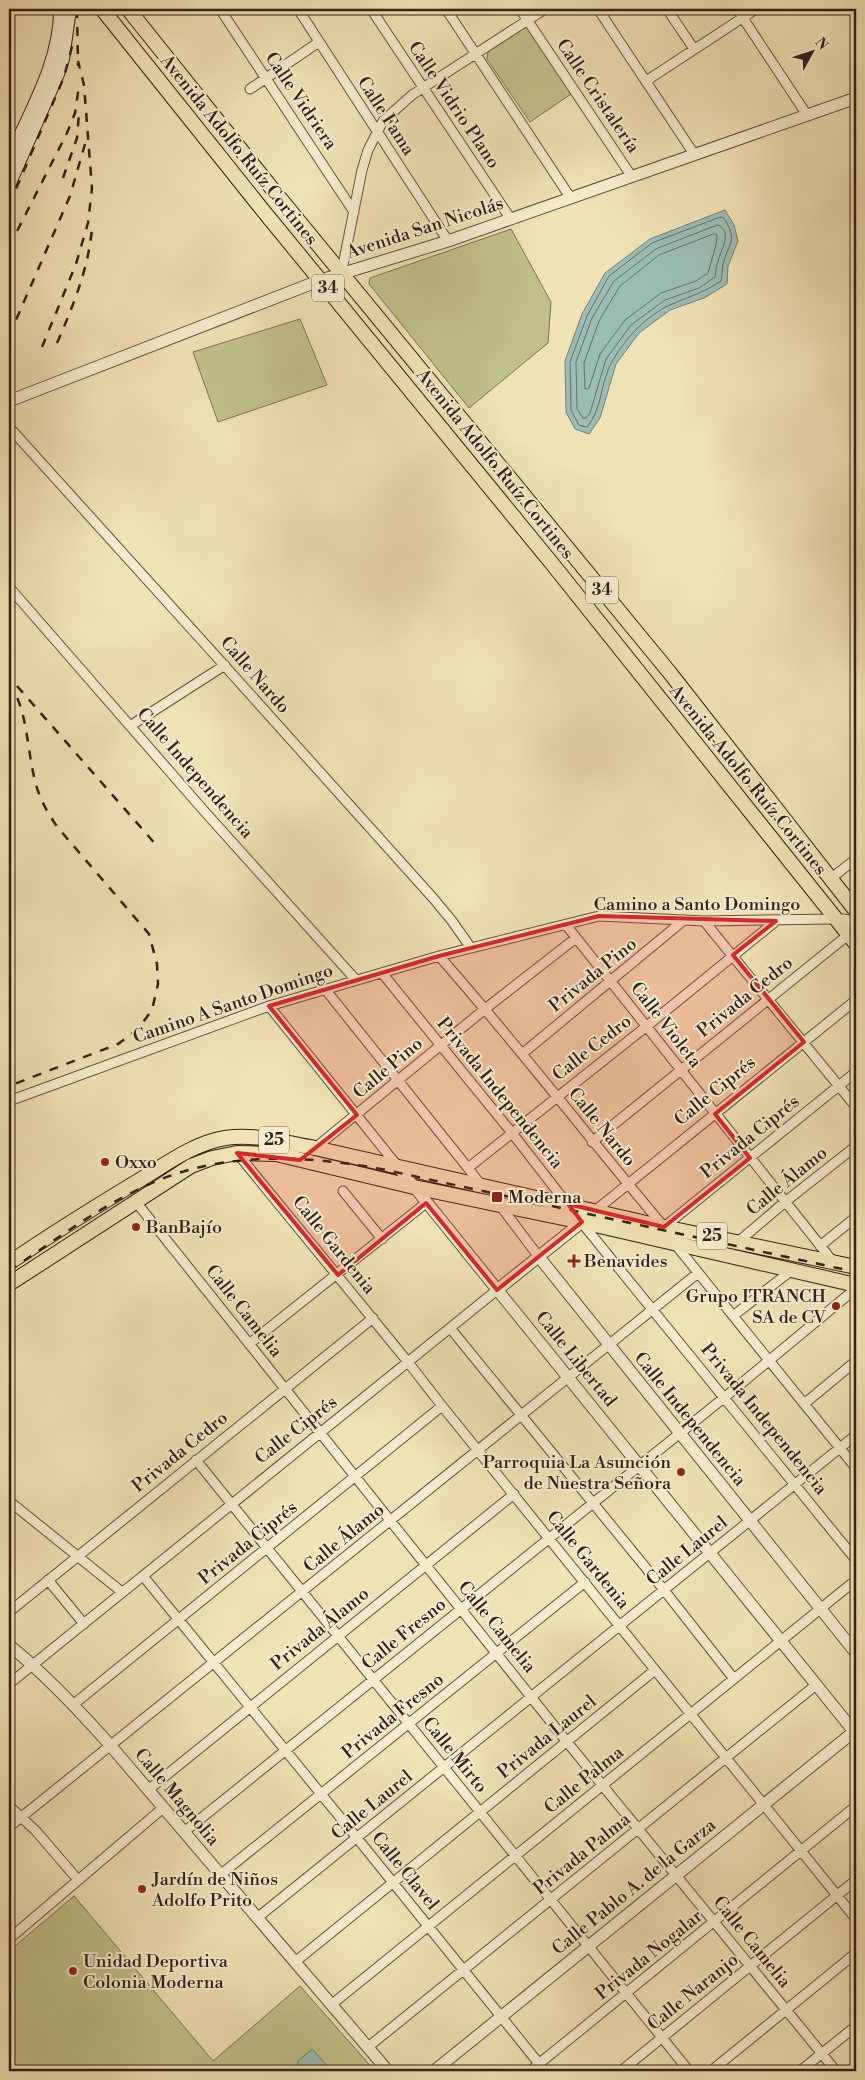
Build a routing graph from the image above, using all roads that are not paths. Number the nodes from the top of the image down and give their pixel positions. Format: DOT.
graph roads {
  1 [pos="60,9"];
  2 [pos="70,9"];
  3 [pos="102,9"];
  4 [pos="128,9"];
  5 [pos="220,9"];
  6 [pos="298,9"];
  7 [pos="371,9"];
  8 [pos="446,9"];
  9 [pos="520,9"];
  10 [pos="545,9"];
  11 [pos="598,9"];
  12 [pos="667,9"];
  13 [pos="737,9"];
  14 [pos="756,9"];
  15 [pos="742,18"];
  16 [pos="528,20"];
  17 [pos="152,40"];
  18 [pos="320,42"];
  19 [pos="694,49"];
  20 [pos="135,51"];
  21 [pos="476,54"];
  22 [pos="266,79"];
  23 [pos="646,82"];
  24 [pos="423,88"];
  25 [pos="250,89"];
  26 [pos="856,98"];
  27 [pos="806,115"];
  28 [pos="376,132"];
  29 [pos="694,154"];
  30 [pos="9,160"];
  31 [pos="632,177"];
  32 [pos="9,185"];
  33 [pos="570,197"];
  34 [pos="354,212"];
  35 [pos="510,218"];
  36 [pos="448,241"];
  37 [pos="342,274"];
  38 [pos="321,280"];
  39 [pos="9,401"];
  40 [pos="9,427"];
  41 [pos="9,587"];
  42 [pos="225,665"];
  43 [pos="130,726"];
  44 [pos="856,859"];
  45 [pos="830,879"];
  46 [pos="856,912"];
  47 [pos="836,919"];
  48 [pos="684,920"];
  49 [pos="704,921"];
  50 [pos="776,921"];
  51 [pos="856,922"];
  52 [pos="566,925"];
  53 [pos="854,936"];
  54 [pos="576,938"];
  55 [pos="471,948"];
  56 [pos="439,956"];
  57 [pos="733,956"];
  58 [pos="382,973"];
  59 [pos="356,980"];
  60 [pos="611,981"];
  61 [pos="325,989"];
  62 [pos="768,999"];
  63 [pos="856,1000"];
  64 [pos="269,1006"];
  65 [pos="486,1009"];
  66 [pos="647,1026"];
  67 [pos="804,1042"];
  68 [pos="441,1045"];
  69 [pos="522,1054"];
  70 [pos="681,1070"];
  71 [pos="856,1072"];
  72 [pos="399,1080"];
  73 [pos="839,1086"];
  74 [pos="556,1097"];
  75 [pos="9,1101"];
  76 [pos="856,1107"];
  77 [pos="715,1114"];
  78 [pos="357,1115"];
  79 [pos="512,1133"];
  80 [pos="592,1142"];
  81 [pos="856,1146"];
  82 [pos="315,1148"];
  83 [pos="237,1153"];
  84 [pos="750,1158"];
  85 [pos="399,1168"];
  86 [pos="468,1168"];
  87 [pos="628,1184"];
  88 [pos="481,1186"];
  89 [pos="414,1187"];
  90 [pos="343,1191"];
  91 [pos="136,1202"];
  92 [pos="785,1202"];
  93 [pos="426,1203"];
  94 [pos="499,1204"];
  95 [pos="568,1204"];
  96 [pos="596,1210"];
  97 [pos="856,1217"];
  98 [pos="582,1222"];
  99 [pos="664,1227"];
  100 [pos="382,1239"];
  101 [pos="738,1242"];
  102 [pos="675,1244"];
  103 [pos="820,1246"];
  104 [pos="539,1257"];
  105 [pos="9,1263"];
  106 [pos="834,1263"];
  107 [pos="856,1267"];
  108 [pos="792,1270"];
  109 [pos="698,1273"];
  110 [pos="338,1275"];
  111 [pos="9,1284"];
  112 [pos="854,1288"];
  113 [pos="497,1290"];
  114 [pos="654,1309"];
  115 [pos="733,1316"];
  116 [pos="373,1318"];
  117 [pos="450,1328"];
  118 [pos="249,1344"];
  119 [pos="608,1346"];
  120 [pos="769,1360"];
  121 [pos="856,1361"];
  122 [pos="408,1362"];
  123 [pos="568,1378"];
  124 [pos="285,1389"];
  125 [pos="725,1397"];
  126 [pos="804,1404"];
  127 [pos="442,1406"];
  128 [pos="522,1415"];
  129 [pos="320,1433"];
  130 [pos="679,1433"];
  131 [pos="856,1435"];
  132 [pos="840,1448"];
  133 [pos="479,1451"];
  134 [pos="196,1460"];
  135 [pos="639,1465"];
  136 [pos="856,1468"];
  137 [pos="356,1478"];
  138 [pos="796,1484"];
  139 [pos="514,1494"];
  140 [pos="9,1501"];
  141 [pos="231,1503"];
  142 [pos="593,1503"];
  143 [pos="750,1520"];
  144 [pos="390,1521"];
  145 [pos="549,1538"];
  146 [pos="268,1548"];
  147 [pos="710,1553"];
  148 [pos="77,1556"];
  149 [pos="856,1560"];
  150 [pos="425,1565"];
  151 [pos="142,1576"];
  152 [pos="48,1580"];
  153 [pos="856,1580"];
  154 [pos="585,1582"];
  155 [pos="664,1590"];
  156 [pos="122,1592"];
  157 [pos="303,1592"];
  158 [pos="462,1609"];
  159 [pos="820,1609"];
  160 [pos="9,1612"];
  161 [pos="179,1620"];
  162 [pos="84,1624"];
  163 [pos="620,1626"];
  164 [pos="338,1636"];
  165 [pos="781,1641"];
  166 [pos="9,1645"];
  167 [pos="856,1652"];
  168 [pos="497,1653"];
  169 [pos="215,1662"];
  170 [pos="33,1664"];
  171 [pos="656,1670"];
  172 [pos="734,1679"];
  173 [pos="374,1680"];
  174 [pos="9,1684"];
  175 [pos="816,1685"];
  176 [pos="532,1697"];
  177 [pos="74,1704"];
  178 [pos="250,1706"];
  179 [pos="692,1714"];
  180 [pos="409,1724"];
  181 [pos="856,1732"];
  182 [pos="567,1742"];
  183 [pos="110,1745"];
  184 [pos="286,1750"];
  185 [pos="728,1758"];
  186 [pos="445,1768"];
  187 [pos="603,1785"];
  188 [pos="148,1790"];
  189 [pos="322,1794"];
  190 [pos="763,1805"];
  191 [pos="9,1806"];
  192 [pos="856,1806"];
  193 [pos="163,1808"];
  194 [pos="480,1812"];
  195 [pos="21,1816"];
  196 [pos="9,1826"];
  197 [pos="638,1829"];
  198 [pos="184,1832"];
  199 [pos="357,1838"];
  200 [pos="800,1852"];
  201 [pos="514,1856"];
  202 [pos="220,1875"];
  203 [pos="676,1876"];
  204 [pos="78,1880"];
  205 [pos="856,1880"];
  206 [pos="393,1882"];
  207 [pos="837,1896"];
  208 [pos="551,1900"];
  209 [pos="258,1918"];
  210 [pos="856,1919"];
  211 [pos="714,1922"];
  212 [pos="428,1925"];
  213 [pos="9,1939"];
  214 [pos="588,1945"];
  215 [pos="856,1953"];
  216 [pos="295,1962"];
  217 [pos="750,1966"];
  218 [pos="464,1970"];
  219 [pos="627,1993"];
  220 [pos="331,2005"];
  221 [pos="786,2010"];
  222 [pos="500,2016"];
  223 [pos="856,2026"];
  224 [pos="662,2038"];
  225 [pos="368,2048"];
  226 [pos="822,2054"];
  227 [pos="542,2068"];
  228 [pos="388,2071"];
  229 [pos="434,2071"];
  230 [pos="530,2071"];
  231 [pos="621,2071"];
  232 [pos="689,2071"];
  233 [pos="711,2071"];
  234 [pos="800,2071"];
  235 [pos="836,2071"];
  1 -- 30 [label="main road"];
  2 -- 32 [label="main road"];
  3 -- 20 [label="main road, Avenida Adolfo Ruíz Cortines / 34"];
  4 -- 17 [label="main road, Avenida Adolfo Ruíz Cortines / 34"];
  5 -- 22 [label="street, Calle Vidriera"];
  6 -- 18 [label="street, Calle Fama"];
  7 -- 24 [label="street, Calle Vidrio Plano"];
  8 -- 21 [label="street"];
  9 -- 16 [label="street, Calle Cristalería"];
  10 -- 16 [label="street"];
  11 -- 23 [label="street"];
  12 -- 19 [label="street"];
  13 -- 15 [label="street"];
  14 -- 15 [label="street"];
  15 -- 19 [label="street"];
  15 -- 27 [label="street"];
  16 -- 21 [label="street"];
  16 -- 31 [label="street, Calle Cristalería"];
  17 -- 20 [label="main road"];
  17 -- 37 [label="main road, Avenida Adolfo Ruíz Cortines / 34"];
  18 -- 22 [label="street"];
  18 -- 28 [label="street, Calle Fama"];
  19 -- 23 [label="street"];
  20 -- 38 [label="main road, Avenida Adolfo Ruíz Cortines / 34"];
  21 -- 24 [label="street"];
  21 -- 33 [label="street"];
  22 -- 25 [label="street"];
  22 -- 34 [label="street, Calle Vidriera"];
  23 -- 29 [label="street"];
  24 -- 28 [label="street"];
  24 -- 35 [label="street, Calle Vidrio Plano"];
  26 -- 27 [label="street, Avenida San Nicolás"];
  27 -- 29 [label="street, Avenida San Nicolás"];
  28 -- 34 [label="street"];
  28 -- 36 [label="street, Calle Fama"];
  29 -- 31 [label="street, Avenida San Nicolás"];
  31 -- 33 [label="street, Avenida San Nicolás"];
  33 -- 35 [label="street, Avenida San Nicolás"];
  34 -- 37 [label="street"];
  35 -- 36 [label="street, Avenida San Nicolás"];
  36 -- 37 [label="street, Avenida San Nicolás"];
  37 -- 38 [label="street, Avenida San Nicolás"];
  37 -- 45 [label="main road, Avenida Adolfo Ruíz Cortines / 34"];
  38 -- 39 [label="street, Avenida San Nicolás"];
  38 -- 47 [label="main road, Avenida Adolfo Ruíz Cortines / 34"];
  40 -- 42 [label="street, Calle Nardo"];
  41 -- 43 [label="street, Calle Independencia"];
  42 -- 43 [label="street"];
  42 -- 55 [label="street, Calle Nardo"];
  43 -- 59 [label="street, Calle Independencia"];
  44 -- 45 [label="street"];
  45 -- 46 [label="main road, Avenida Adolfo Ruíz Cortines / 34"];
  47 -- 50 [label="street, Camino a Santo Domingo"];
  47 -- 51 [label="street"];
  47 -- 53 [label="main road, Avenida Adolfo Ruíz Cortines / 34"];
  48 -- 49 [label="street, Camino a Santo Domingo"];
  48 -- 52 [label="street, Camino a Santo Domingo"];
  48 -- 60 [label="street, Privada Pino"];
  49 -- 50 [label="street, Camino a Santo Domingo"];
  49 -- 57 [label="street"];
  50 -- 57 [label="street, Calle Cedro"];
  52 -- 54 [label="street, Calle Violeta"];
  52 -- 55 [label="street, Camino a Santo Domingo"];
  53 -- 62 [label="street, Privada Cedro"];
  54 -- 60 [label="street, Calle Violeta"];
  54 -- 65 [label="street, Calle Pino"];
  55 -- 56 [label="street, Camino A Santo Domingo"];
  56 -- 58 [label="street, Camino A Santo Domingo"];
  56 -- 65 [label="street, Calle Nardo"];
  57 -- 62 [label="street"];
  57 -- 66 [label="street, Calle Cedro"];
  58 -- 59 [label="street, Camino A Santo Domingo"];
  58 -- 68 [label="street, Privada Independencia"];
  59 -- 61 [label="street, Camino A Santo Domingo"];
  60 -- 66 [label="street, Calle Violeta"];
  60 -- 69 [label="street, Privada Pino"];
  61 -- 64 [label="street, Camino A Santo Domingo"];
  61 -- 72 [label="street"];
  62 -- 67 [label="street"];
  62 -- 70 [label="street, Privada Cedro"];
  63 -- 67 [label="street, Calle Ciprés"];
  64 -- 75 [label="street, Camino A Santo Domingo"];
  64 -- 78 [label="street, Calle Libertad"];
  65 -- 68 [label="street, Calle Pino"];
  65 -- 69 [label="street, Calle Nardo"];
  66 -- 70 [label="street, Calle Violeta"];
  66 -- 74 [label="street, Calle Cedro"];
  67 -- 73 [label="street"];
  67 -- 77 [label="street, Calle Ciprés"];
  68 -- 72 [label="street, Calle Pino"];
  68 -- 79 [label="street, Privada Independencia"];
  69 -- 74 [label="street, Calle Nardo"];
  70 -- 77 [label="street, Calle Violeta"];
  70 -- 80 [label="street, Privada Cedro"];
  71 -- 73 [label="street, Privada Ciprés"];
  72 -- 78 [label="street, Calle Pino"];
  72 -- 86 [label="street"];
  73 -- 76 [label="street"];
  73 -- 84 [label="street, Privada Ciprés"];
  74 -- 79 [label="street, Calle Cedro"];
  74 -- 80 [label="street, Calle Nardo"];
  77 -- 84 [label="street, Calle Violeta"];
  77 -- 87 [label="street, Calle Ciprés"];
  78 -- 82 [label="street, Calle Pino"];
  78 -- 85 [label="street, Calle Libertad"];
  79 -- 86 [label="street, Calle Cedro"];
  79 -- 95 [label="street, Privada Independencia"];
  80 -- 87 [label="street, Calle Nardo"];
  81 -- 92 [label="street, Calle Álamo"];
  82 -- 85 [label="main road, 25"];
  82 -- 105 [label="main road, 25"];
  83 -- 89 [label="main road, 25"];
  83 -- 91 [label="main road, 25"];
  83 -- 110 [label="street, Calle Gardenia"];
  84 -- 92 [label="street, Calle Violeta"];
  84 -- 99 [label="street, Privada Ciprés"];
  85 -- 88 [label="main road, 25"];
  85 -- 89 [label="street, Calle Libertad"];
  86 -- 88 [label="street"];
  87 -- 96 [label="street, Calle Ciprés"];
  87 -- 99 [label="street, Calle Nardo"];
  88 -- 95 [label="main road, 25"];
  89 -- 93 [label="street, Calle Libertad"];
  89 -- 94 [label="main road, 25"];
  90 -- 100 [label="street"];
  91 -- 111 [label="main road, 25"];
  91 -- 118 [label="street, Calle Camelia"];
  92 -- 101 [label="street, Calle Álamo"];
  92 -- 103 [label="street, Calle Violeta"];
  93 -- 100 [label="street"];
  93 -- 113 [label="street, Calle Libertad"];
  94 -- 98 [label="main road, 25"];
  94 -- 104 [label="street, Calle Independencia"];
  95 -- 96 [label="main road, 25"];
  95 -- 98 [label="street, Privada Independencia"];
  96 -- 99 [label="main road, 25"];
  97 -- 103 [label="street"];
  98 -- 102 [label="main road, 25"];
  98 -- 104 [label="street, Calle Ciprés"];
  98 -- 114 [label="street, Privada Independencia"];
  99 -- 101 [label="main road, 25"];
  100 -- 110 [label="street"];
  101 -- 106 [label="main road, 25"];
  102 -- 108 [label="main road, 25"];
  102 -- 109 [label="street"];
  103 -- 106 [label="street, Calle Violeta"];
  104 -- 113 [label="street, Calle Ciprés"];
  104 -- 119 [label="street, Calle Independencia"];
  106 -- 107 [label="main road, 25"];
  108 -- 112 [label="main road, 25"];
  108 -- 115 [label="street"];
  109 -- 114 [label="street, Calle Álamo"];
  109 -- 115 [label="street"];
  110 -- 116 [label="street, Calle Gardenia"];
  110 -- 118 [label="street"];
  112 -- 120 [label="street, Calle Fresno"];
  113 -- 117 [label="street, Calle Ciprés"];
  113 -- 123 [label="street, Calle Libertad"];
  114 -- 119 [label="street, Calle Álamo"];
  114 -- 125 [label="street, Privada Independencia"];
  115 -- 120 [label="street"];
  116 -- 122 [label="street, Calle Gardenia"];
  116 -- 124 [label="street, Privada Cedro"];
  117 -- 122 [label="street, Calle Ciprés"];
  117 -- 128 [label="street"];
  118 -- 124 [label="street, Calle Camelia"];
  119 -- 123 [label="street, Calle Álamo"];
  119 -- 130 [label="street, Calle Independencia"];
  120 -- 125 [label="street, Calle Fresno"];
  120 -- 126 [label="street"];
  121 -- 126 [label="street"];
  122 -- 127 [label="street, Calle Gardenia"];
  122 -- 129 [label="street, Calle Ciprés"];
  123 -- 128 [label="street, Calle Álamo"];
  123 -- 135 [label="street, Calle Libertad"];
  124 -- 129 [label="street, Calle Camelia"];
  124 -- 134 [label="street, Privada Cedro"];
  125 -- 130 [label="street, Calle Fresno"];
  125 -- 138 [label="street, Privada Independencia"];
  126 -- 132 [label="street"];
  127 -- 133 [label="street, Calle Gardenia"];
  127 -- 137 [label="street, Privada Ciprés"];
  128 -- 133 [label="street, Calle Álamo"];
  128 -- 142 [label="street"];
  129 -- 137 [label="street, Calle Camelia"];
  129 -- 141 [label="street, Calle Ciprés"];
  130 -- 135 [label="street, Calle Fresno"];
  130 -- 143 [label="street, Calle Independencia"];
  131 -- 132 [label="street, Calle Laurel"];
  132 -- 136 [label="street"];
  132 -- 138 [label="street, Calle Laurel"];
  133 -- 139 [label="street, Calle Gardenia"];
  133 -- 144 [label="street, Calle Álamo"];
  134 -- 141 [label="street, Calle Mirto"];
  134 -- 148 [label="street, Privada Cedro"];
  135 -- 142 [label="street, Calle Fresno"];
  135 -- 147 [label="street, Calle Libertad"];
  137 -- 144 [label="street, Calle Camelia"];
  137 -- 146 [label="street, Privada Ciprés"];
  138 -- 143 [label="street, Calle Laurel"];
  138 -- 149 [label="street, Privada Independencia"];
  139 -- 145 [label="street, Calle Gardenia"];
  139 -- 150 [label="street, Privada Álamo"];
  140 -- 148 [label="street"];
  141 -- 146 [label="street, Calle Mirto"];
  141 -- 151 [label="street, Calle Ciprés"];
  142 -- 145 [label="street, Calle Fresno"];
  142 -- 155 [label="street"];
  143 -- 147 [label="street, Calle Laurel"];
  143 -- 159 [label="street, Calle Independencia"];
  144 -- 150 [label="street, Calle Camelia"];
  144 -- 157 [label="street, Calle Álamo"];
  145 -- 154 [label="street, Calle Gardenia"];
  145 -- 158 [label="street, Calle Fresno"];
  146 -- 157 [label="street, Calle Mirto"];
  146 -- 161 [label="street, Privada Ciprés"];
  147 -- 155 [label="street, Calle Laurel"];
  147 -- 165 [label="street, Calle Libertad"];
  148 -- 152 [label="street, Privada Cedro"];
  148 -- 156 [label="street"];
  150 -- 158 [label="street, Calle Camelia"];
  150 -- 164 [label="street, Privada Álamo"];
  151 -- 156 [label="street, Calle Ciprés"];
  151 -- 161 [label="street, Calle Clavel"];
  152 -- 160 [label="street, Privada Cedro"];
  152 -- 162 [label="street"];
  153 -- 159 [label="street, Calle Palma"];
  154 -- 163 [label="street, Calle Gardenia"];
  154 -- 168 [label="street, Privada Fresno"];
  155 -- 163 [label="street, Calle Laurel"];
  155 -- 172 [label="street"];
  156 -- 162 [label="street, Calle Ciprés"];
  157 -- 164 [label="street, Calle Mirto"];
  157 -- 169 [label="street, Calle Álamo"];
  158 -- 168 [label="street, Calle Camelia"];
  158 -- 173 [label="street, Calle Fresno"];
  159 -- 165 [label="street, Calle Palma"];
  159 -- 167 [label="street, Calle Independencia"];
  161 -- 169 [label="street, Calle Clavel"];
  161 -- 177 [label="street, Privada Ciprés"];
  162 -- 170 [label="street, Calle Ciprés"];
  163 -- 171 [label="street, Calle Gardenia"];
  163 -- 176 [label="street, Calle Laurel"];
  164 -- 173 [label="street, Calle Mirto"];
  164 -- 178 [label="street, Privada Álamo"];
  165 -- 172 [label="street, Calle Palma"];
  165 -- 175 [label="street, Calle Libertad"];
  166 -- 170 [label="street, Calle Magnolia"];
  168 -- 176 [label="street, Calle Camelia"];
  168 -- 180 [label="street, Privada Fresno"];
  169 -- 178 [label="street, Calle Clavel"];
  169 -- 183 [label="street, Calle Álamo"];
  170 -- 174 [label="street, Calle Ciprés"];
  170 -- 177 [label="street, Calle Magnolia"];
  171 -- 179 [label="street, Calle Gardenia"];
  171 -- 182 [label="street, Privada Laurel"];
  172 -- 179 [label="street, Calle Palma"];
  173 -- 180 [label="street, Calle Mirto"];
  173 -- 184 [label="street, Calle Fresno"];
  175 -- 181 [label="street, Calle Libertad"];
  175 -- 185 [label="street, Privada Palma"];
  176 -- 182 [label="street, Calle Camelia"];
  176 -- 186 [label="street, Calle Laurel"];
  177 -- 183 [label="street, Calle Magnolia"];
  178 -- 184 [label="street, Calle Clavel"];
  178 -- 188 [label="street, Privada Álamo"];
  179 -- 185 [label="street, Calle Gardenia"];
  179 -- 187 [label="street, Calle Palma"];
  180 -- 186 [label="street, Calle Mirto"];
  180 -- 189 [label="street, Privada Fresno"];
  181 -- 190 [label="street, Calle Pablo A. de la Garza"];
  182 -- 187 [label="street, Calle Camelia"];
  182 -- 194 [label="street, Privada Laurel"];
  183 -- 188 [label="street, Calle Magnolia"];
  183 -- 195 [label="street, Calle Álamo"];
  184 -- 189 [label="street, Calle Clavel"];
  184 -- 198 [label="street, Calle Fresno"];
  185 -- 190 [label="street, Calle Gardenia"];
  185 -- 197 [label="street, Privada Palma"];
  186 -- 194 [label="street, Calle Mirto"];
  186 -- 199 [label="street, Calle Laurel"];
  187 -- 197 [label="street, Calle Camelia"];
  187 -- 201 [label="street, Calle Palma"];
  188 -- 193 [label="street, Calle Magnolia"];
  189 -- 199 [label="street, Calle Clavel"];
  189 -- 202 [label="street, Privada Fresno"];
  190 -- 200 [label="street, Calle Gardenia"];
  190 -- 203 [label="street, Calle Pablo A. de la Garza"];
  191 -- 195 [label="street"];
  192 -- 200 [label="street, Privada Nogalar"];
  193 -- 198 [label="street, Calle Magnolia"];
  193 -- 204 [label="street"];
  194 -- 201 [label="street, Calle Mirto"];
  194 -- 206 [label="street, Privada Laurel"];
  195 -- 196 [label="street, Calle Álamo"];
  195 -- 204 [label="street"];
  197 -- 203 [label="street, Calle Camelia"];
  197 -- 208 [label="street, Privada Palma"];
  198 -- 202 [label="street, Calle Magnolia"];
  199 -- 206 [label="street, Calle Clavel"];
  199 -- 209 [label="street, Calle Laurel"];
  200 -- 207 [label="street, Calle Gardenia"];
  200 -- 211 [label="street, Privada Nogalar"];
  201 -- 208 [label="street, Calle Mirto"];
  201 -- 212 [label="street, Calle Palma"];
  202 -- 209 [label="street, Calle Magnolia"];
  203 -- 211 [label="street, Calle Camelia"];
  203 -- 214 [label="street, Calle Pablo A. de la Garza"];
  204 -- 213 [label="street"];
  205 -- 207 [label="street, Calle Naranjo"];
  206 -- 212 [label="street, Calle Clavel"];
  206 -- 216 [label="street, Privada Laurel"];
  207 -- 210 [label="street, Calle Gardenia"];
  207 -- 217 [label="street, Calle Naranjo"];
  208 -- 214 [label="street, Calle Mirto"];
  208 -- 218 [label="street, Privada Palma"];
  209 -- 216 [label="street, Calle Magnolia"];
  211 -- 217 [label="street, Calle Camelia"];
  211 -- 219 [label="street, Privada Nogalar"];
  212 -- 218 [label="street, Calle Clavel"];
  212 -- 220 [label="street, Calle Palma"];
  214 -- 219 [label="street, Calle Mirto"];
  214 -- 222 [label="street, Calle Pablo A. de la Garza"];
  215 -- 221 [label="street"];
  216 -- 220 [label="street, Calle Magnolia"];
  217 -- 221 [label="street, Calle Camelia"];
  217 -- 224 [label="street, Calle Naranjo"];
  218 -- 222 [label="street, Calle Clavel"];
  218 -- 225 [label="street, Privada Palma"];
  219 -- 224 [label="street, Calle Mirto"];
  219 -- 227 [label="street, Privada Nogalar"];
  220 -- 225 [label="street, Calle Magnolia"];
  221 -- 226 [label="street, Calle Camelia"];
  221 -- 233 [label="street"];
  222 -- 227 [label="street, Calle Clavel"];
  222 -- 229 [label="street, Calle Pablo A. de la Garza"];
  223 -- 226 [label="street"];
  224 -- 231 [label="street, Calle Naranjo"];
  224 -- 232 [label="street, Calle Mirto"];
  225 -- 228 [label="street, Calle Magnolia"];
  226 -- 234 [label="street"];
  226 -- 235 [label="street, Calle Camelia"];
  227 -- 230 [label="street, Privada Nogalar"];
}
